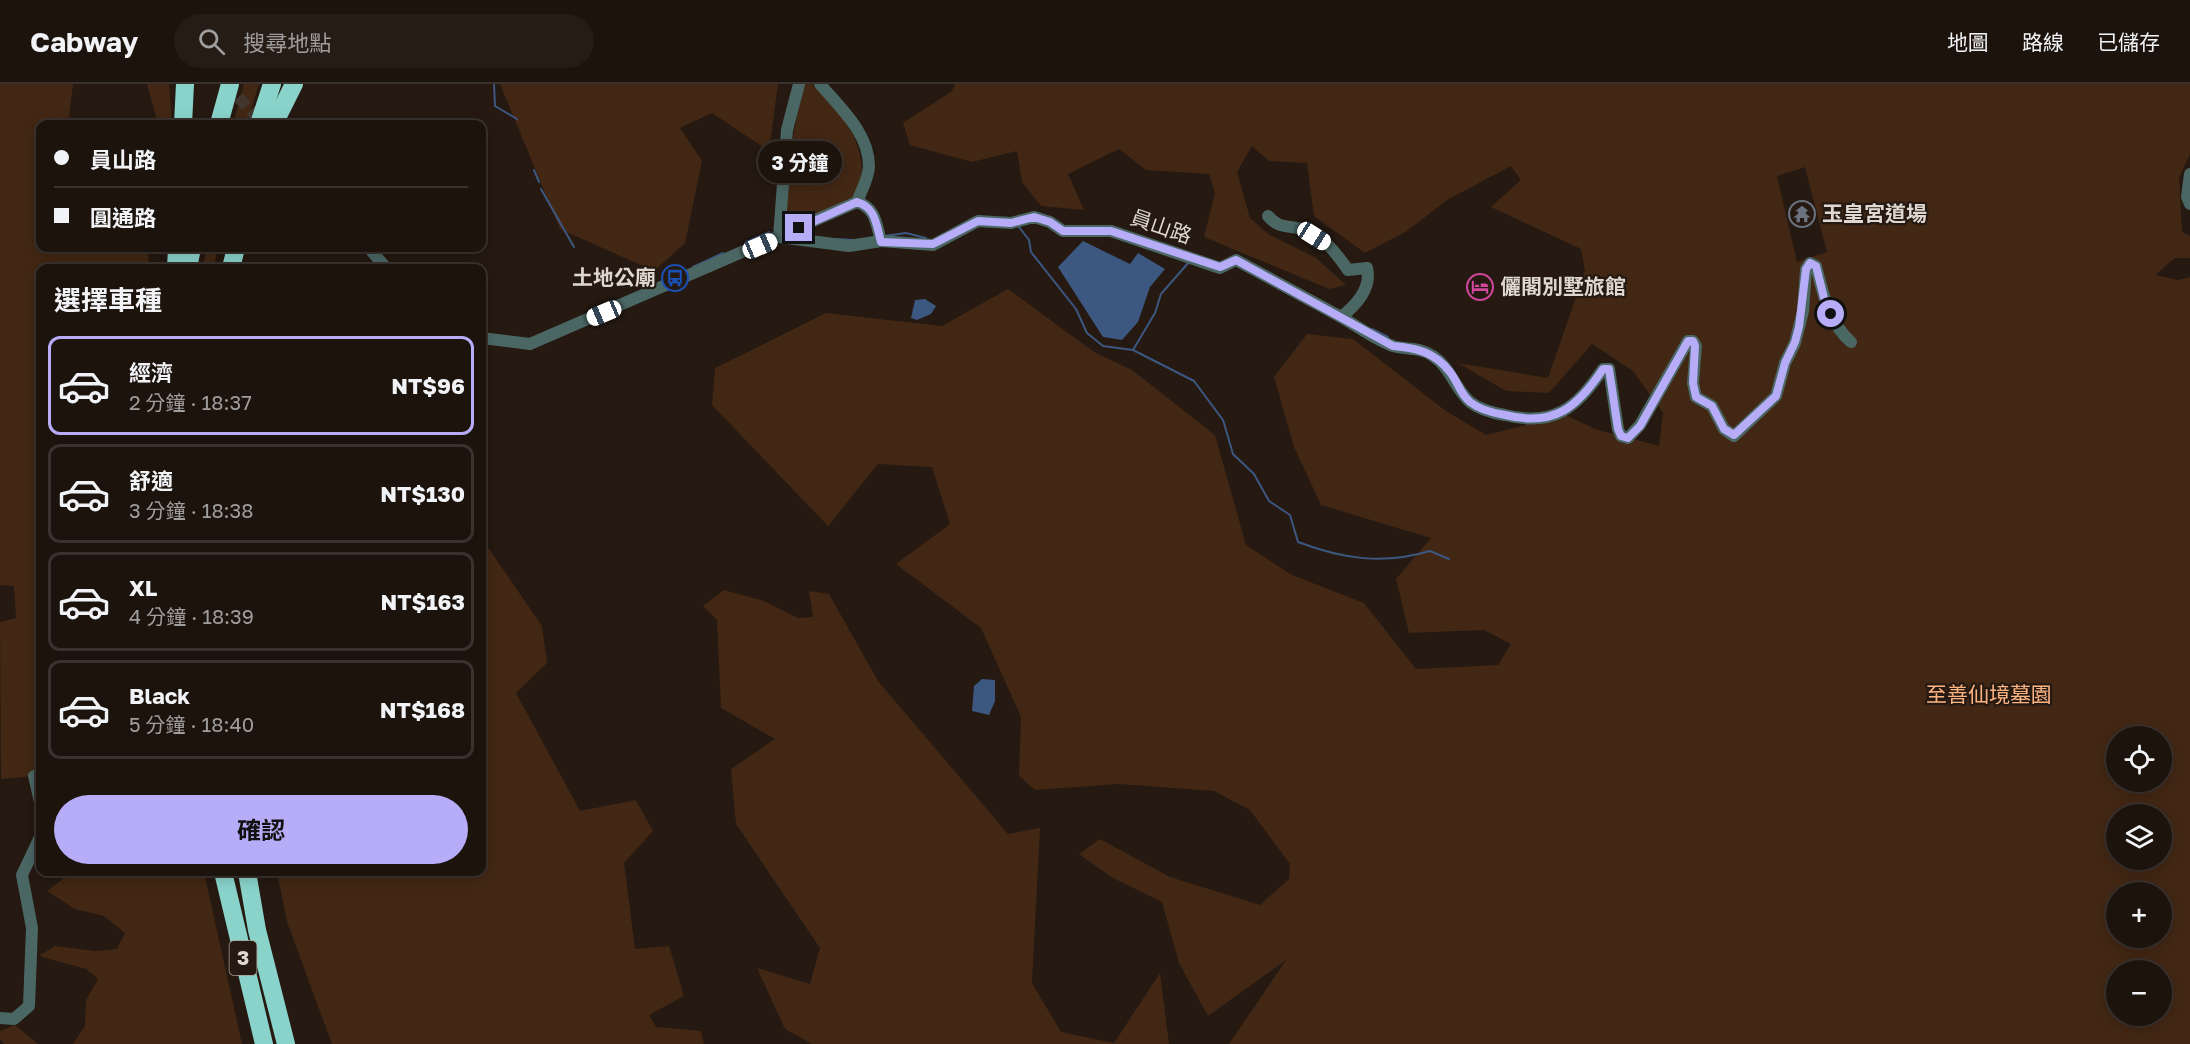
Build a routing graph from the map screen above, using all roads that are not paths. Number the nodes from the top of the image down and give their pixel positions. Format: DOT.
graph roads {
  1 [pos="180,84"];
  2 [pos="185,84"];
  3 [pos="230,84"];
  4 [pos="272,84"];
  5 [pos="294,84"];
  6 [pos="799,84"];
  7 [pos="820,84"];
  8 [pos="183,120"];
  9 [pos="220,120"];
  10 [pos="260,120"];
  11 [pos="276,120"];
  12 [pos="2190,174"];
  13 [pos="859,197"];
  14 [pos="2190,204"];
  15 [pos="1268,216"];
  16 [pos="779,237"];
  17 [pos="880,238"];
  18 [pos="372,252"];
  19 [pos="383,264"];
  20 [pos="1341,317"];
  21 [pos="486,338"];
  22 [pos="1851,342"];
  23 [pos="34,776"];
  24 [pos="36,785"];
  25 [pos="36,845"];
  26 [pos="224,876"];
  27 [pos="248,876"];
  28 [pos="0,1018"];
  29 [pos="264,1044"];
  30 [pos="286,1044"];
  1 -- 8 [label="highway"];
  2 -- 8 [label="highway"];
  3 -- 9 [label="highway"];
  4 -- 10 [label="highway"];
  5 -- 11 [label="highway"];
  6 -- 16 [label="street"];
  7 -- 13 [label="street"];
  12 -- 14 [label="street"];
  13 -- 16 [label="street"];
  13 -- 17 [label="street"];
  15 -- 20 [label="street"];
  16 -- 17 [label="street, 員山路"];
  16 -- 21 [label="street"];
  17 -- 20 [label="street, 員山路"];
  18 -- 19 [label="street"];
  20 -- 22 [label="street, 員山路"];
  23 -- 24 [label="street"];
  25 -- 28 [label="street"];
  26 -- 29 [label="highway, 3"];
  27 -- 30 [label="highway, 3"];
}
